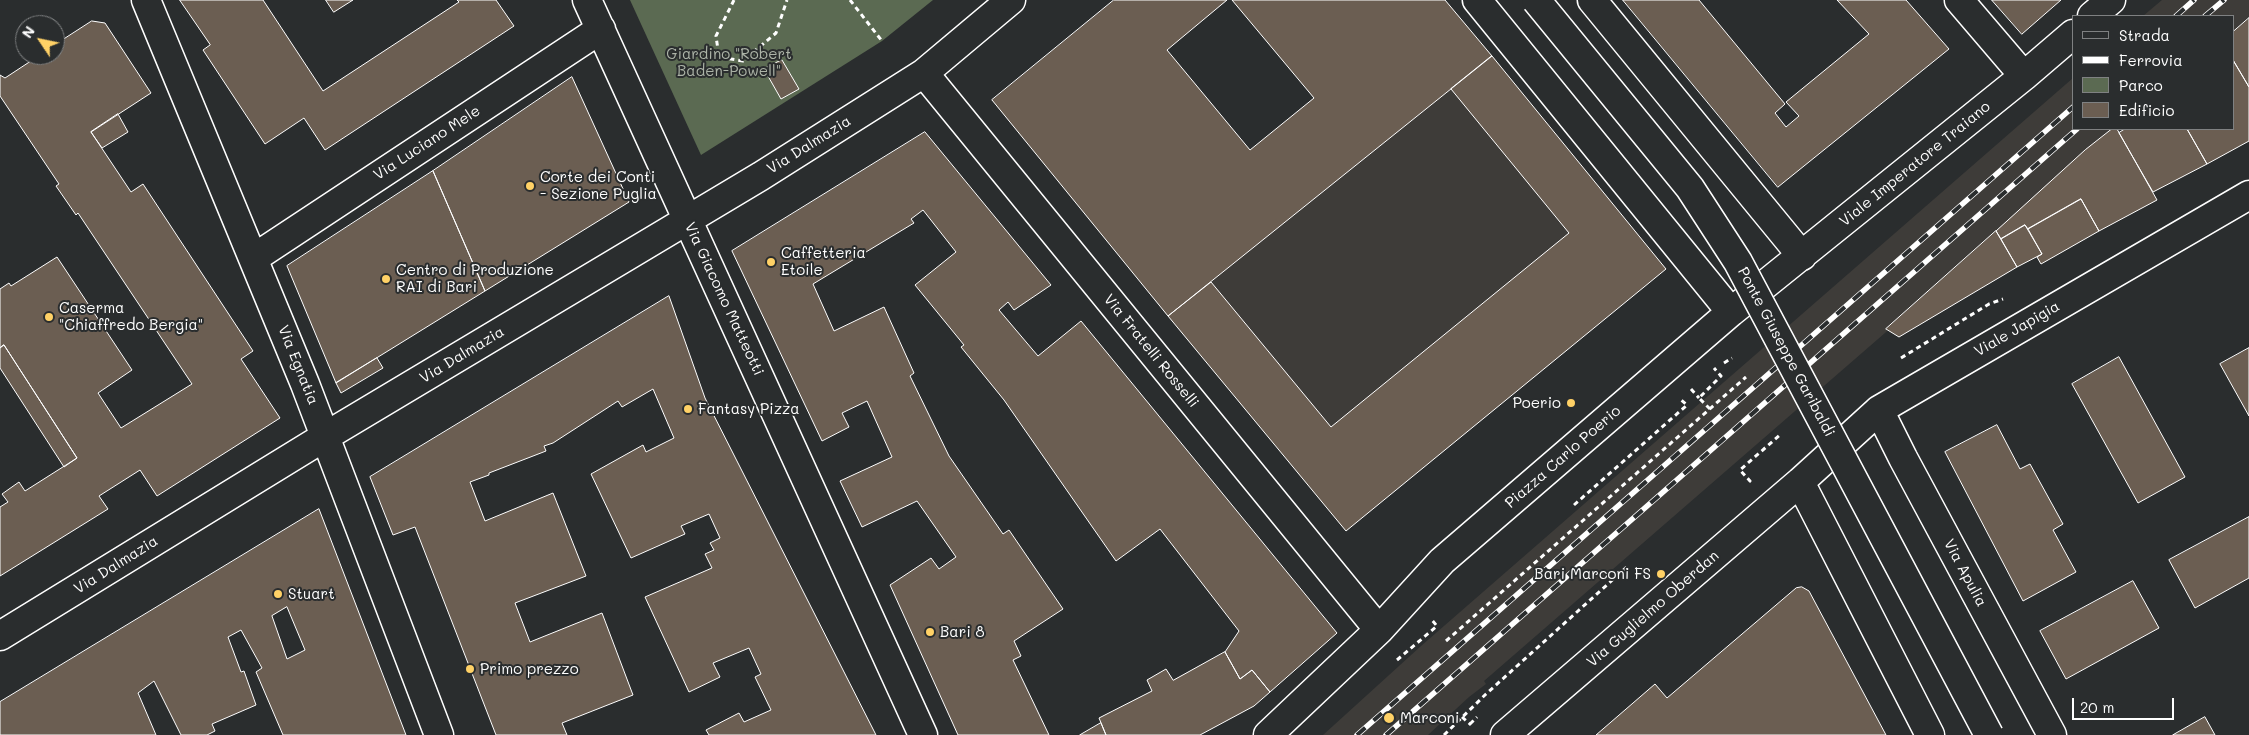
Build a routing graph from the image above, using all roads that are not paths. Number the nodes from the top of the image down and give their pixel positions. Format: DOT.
graph roads {
  1 [pos="146,0"];
  2 [pos="587,0"];
  3 [pos="1011,0"];
  4 [pos="1477,0"];
  5 [pos="1536,0"];
  6 [pos="1592,0"];
  7 [pos="1959,0"];
  8 [pos="2111,0"];
  9 [pos="2093,15"];
  10 [pos="601,29"];
  11 [pos="2072,35"];
  12 [pos="924,73"];
  13 [pos="2024,76"];
  14 [pos="2249,195"];
  15 [pos="687,220"];
  16 [pos="1802,256"];
  17 [pos="254,258"];
  18 [pos="1756,294"];
  19 [pos="1731,312"];
  20 [pos="1879,410"];
  21 [pos="326,436"];
  22 [pos="1800,482"];
  23 [pos="1379,630"];
  24 [pos="0,636"];
  25 [pos="439,735"];
  26 [pos="923,735"];
  27 [pos="1268,735"];
  28 [pos="1505,735"];
  29 [pos="1930,735"];
  30 [pos="1989,735"];
  31 [pos="2052,735"];
  1 -- 17 [label="street, Via Egnatia"];
  2 -- 10 [label="street, Via Giacomo Matteotti"];
  3 -- 12 [label="street, Via Dalmazia"];
  4 -- 19 [label="street"];
  5 -- 30 [label="street, Ponte Giuseppe Garibaldi, bridge"];
  6 -- 16 [label="street"];
  7 -- 13 [label="street"];
  8 -- 9 [label="street"];
  10 -- 15 [label="street, Via Giacomo Matteotti"];
  10 -- 17 [label="street, Via Luciano Mele"];
  11 -- 13 [label="street, Viale Imperatore Traiano"];
  12 -- 15 [label="street, Via Dalmazia"];
  12 -- 23 [label="street, Via Fratelli Rosselli"];
  13 -- 16 [label="street, Viale Imperatore Traiano"];
  14 -- 20 [label="street, Viale Japigia"];
  15 -- 21 [label="street, Via Dalmazia"];
  15 -- 26 [label="street, Via Giacomo Matteotti"];
  16 -- 18 [label="street, Viale Imperatore Traiano"];
  17 -- 21 [label="street, Via Egnatia"];
  18 -- 19 [label="street, Piazza Carlo Poerio"];
  19 -- 23 [label="street, Piazza Carlo Poerio"];
  20 -- 22 [label="street, Viale Japigia"];
  20 -- 31 [label="street, Via Apulia"];
  21 -- 24 [label="street, Via Dalmazia"];
  21 -- 25 [label="street, Via Egnatia"];
  22 -- 28 [label="street, Via Guglielmo Oberdan"];
  22 -- 29 [label="street"];
  23 -- 27 [label="street, Piazza Carlo Poerio"];
}
